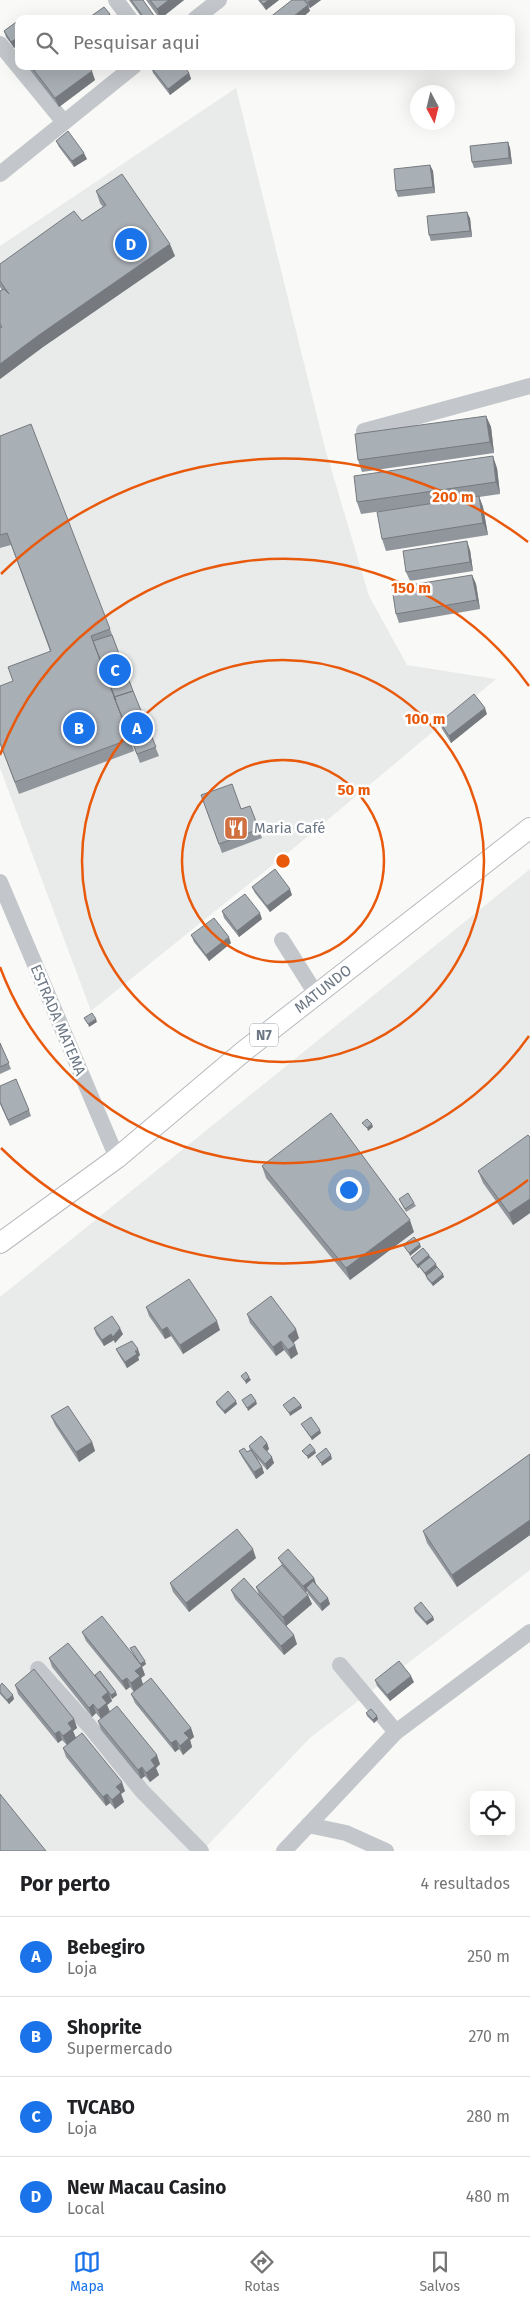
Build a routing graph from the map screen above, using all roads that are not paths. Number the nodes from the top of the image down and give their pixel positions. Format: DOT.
graph roads {
  1 [pos="116,0"];
  2 [pos="219,0"];
  3 [pos="127,15"];
  4 [pos="200,15"];
  5 [pos="0,44"];
  6 [pos="15,62"];
  7 [pos="21,70"];
  8 [pos="129,70"];
  9 [pos="63,121"];
  10 [pos="0,174"];
  11 [pos="530,386"];
  12 [pos="364,431"];
  13 [pos="530,828"];
  14 [pos="0,882"];
  15 [pos="282,940"];
  16 [pos="316,994"];
  17 [pos="117,1158"];
  18 [pos="0,1243"];
  19 [pos="530,1632"];
  20 [pos="340,1665"];
  21 [pos="38,1669"];
  22 [pos="396,1732"];
  23 [pos="308,1825"];
  24 [pos="201,1851"];
  25 [pos="284,1851"];
  26 [pos="386,1851"];
  1 -- 3 [label="street"];
  2 -- 4 [label="street"];
  5 -- 6 [label="street"];
  7 -- 9 [label="street"];
  8 -- 9 [label="street"];
  9 -- 10 [label="street"];
  11 -- 12 [label="street"];
  13 -- 16 [label="main road, MATUNDO / N7"];
  14 -- 17 [label="street, ESTRADA MATEMA"];
  15 -- 16 [label="street"];
  16 -- 17 [label="main road, MATUNDO / N7"];
  17 -- 18 [label="main road, MATUNDO / N7"];
  19 -- 22 [label="street"];
  20 -- 22 [label="street"];
  21 -- 24 [label="street"];
  22 -- 23 [label="street"];
  23 -- 25 [label="street"];
  23 -- 26 [label="street"];
}
